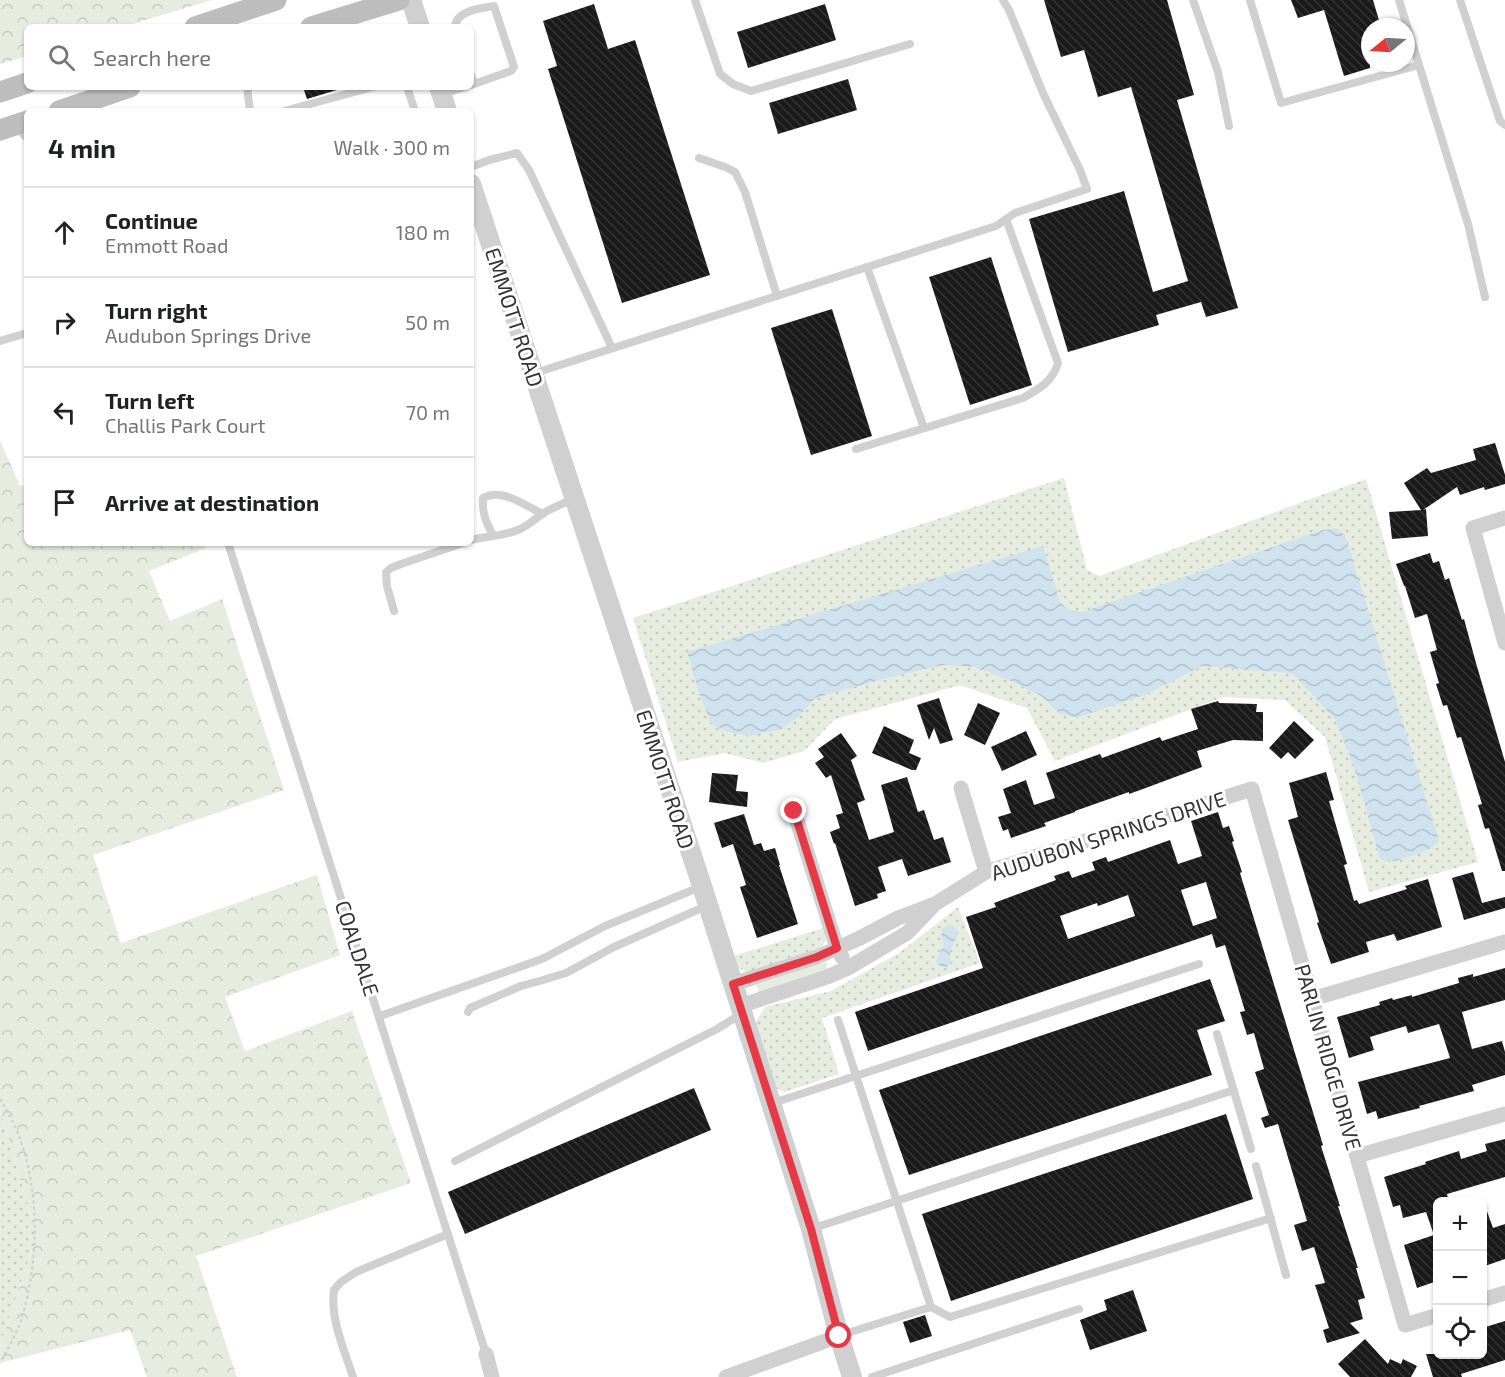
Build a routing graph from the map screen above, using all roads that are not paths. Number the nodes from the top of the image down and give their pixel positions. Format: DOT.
graph roads {
  1 [pos="276,0"];
  2 [pos="399,0"];
  3 [pos="411,0"];
  4 [pos="696,0"];
  5 [pos="1002,0"];
  6 [pos="1193,0"];
  7 [pos="1250,0"];
  8 [pos="1399,0"];
  9 [pos="1461,0"];
  10 [pos="204,24"];
  11 [pos="327,24"];
  12 [pos="419,24"];
  13 [pos="454,24"];
  14 [pos="910,44"];
  15 [pos="1419,65"];
  16 [pos="24,84"];
  17 [pos="474,84"];
  18 [pos="120,90"];
  19 [pos="247,90"];
  20 [pos="362,90"];
  21 [pos="408,90"];
  22 [pos="459,90"];
  23 [pos="0,92"];
  24 [pos="443,98"];
  25 [pos="87,100"];
  26 [pos="67,108"];
  27 [pos="250,108"];
  28 [pos="295,108"];
  29 [pos="415,108"];
  30 [pos="1505,125"];
  31 [pos="1229,126"];
  32 [pos="699,158"];
  33 [pos="474,166"];
  34 [pos="474,193"];
  35 [pos="1006,219"];
  36 [pos="867,267"];
  37 [pos="777,296"];
  38 [pos="1485,297"];
  39 [pos="24,334"];
  40 [pos="0,341"];
  41 [pos="612,348"];
  42 [pos="533,374"];
  43 [pos="924,428"];
  44 [pos="856,449"];
  45 [pos="574,498"];
  46 [pos="543,514"];
  47 [pos="1505,518"];
  48 [pos="493,535"];
  49 [pos="474,539"];
  50 [pos="229,546"];
  51 [pos="454,546"];
  52 [pos="394,611"];
  53 [pos="1505,643"];
  54 [pos="960,788"];
  55 [pos="1252,789"];
  56 [pos="794,811"];
  57 [pos="986,872"];
  58 [pos="704,896"];
  59 [pos="935,904"];
  60 [pos="1505,942"];
  61 [pos="837,948"];
  62 [pos="1199,964"];
  63 [pos="848,968"];
  64 [pos="733,984"];
  65 [pos="1312,999"];
  66 [pos="741,1009"];
  67 [pos="468,1012"];
  68 [pos="380,1016"];
  69 [pos="838,1020"];
  70 [pos="1217,1034"];
  71 [pos="856,1076"];
  72 [pos="1234,1090"];
  73 [pos="771,1104"];
  74 [pos="1505,1114"];
  75 [pos="1251,1149"];
  76 [pos="1357,1156"];
  77 [pos="455,1161"];
  78 [pos="1256,1166"];
  79 [pos="897,1201"];
  80 [pos="1271,1218"];
  81 [pos="811,1229"];
  82 [pos="448,1234"];
  83 [pos="1286,1275"];
  84 [pos="1505,1293"];
  85 [pos="1487,1298"];
  86 [pos="931,1306"];
  87 [pos="1078,1309"];
  88 [pos="1433,1316"];
  89 [pos="839,1336"];
  90 [pos="486,1354"];
  91 [pos="353,1377"];
  92 [pos="492,1377"];
  93 [pos="726,1377"];
  94 [pos="852,1377"];
  95 [pos="872,1377"];
  1 -- 10 [label="main road"];
  2 -- 11 [label="main road"];
  3 -- 12 [label="street"];
  4 -- 14 [label="lane"];
  5 -- 35 [label="lane"];
  6 -- 31 [label="lane"];
  7 -- 15 [label="lane"];
  8 -- 15 [label="lane"];
  9 -- 30 [label="lane"];
  13 -- 17 [label="lane"];
  15 -- 38 [label="lane"];
  16 -- 23 [label="main road"];
  18 -- 25 [label="main road"];
  19 -- 27 [label="lane"];
  20 -- 28 [label="lane"];
  21 -- 29 [label="lane"];
  22 -- 24 [label="lane"];
  25 -- 26 [label="main road"];
  32 -- 37 [label="lane"];
  33 -- 41 [label="lane"];
  34 -- 42 [label="street, EMMOTT ROAD"];
  35 -- 36 [label="lane"];
  35 -- 43 [label="lane"];
  36 -- 37 [label="lane"];
  36 -- 43 [label="lane"];
  37 -- 41 [label="lane"];
  39 -- 40 [label="lane"];
  41 -- 42 [label="lane"];
  42 -- 45 [label="street, EMMOTT ROAD"];
  43 -- 44 [label="lane"];
  45 -- 46 [label="lane"];
  45 -- 58 [label="street, EMMOTT ROAD"];
  46 -- 48 [label="lane"];
  46 -- 48 [label="lane"];
  47 -- 53 [label="street"];
  48 -- 49 [label="lane"];
  50 -- 68 [label="lane, COALDALE"];
  51 -- 52 [label="lane"];
  54 -- 57 [label="street"];
  55 -- 57 [label="street, AUDUBON SPRINGS DRIVE"];
  55 -- 65 [label="street, PARLIN RIDGE DRIVE"];
  56 -- 61 [label="street"];
  57 -- 59 [label="street, AUDUBON SPRINGS DRIVE"];
  58 -- 64 [label="street, EMMOTT ROAD"];
  58 -- 67 [label="lane"];
  58 -- 68 [label="lane"];
  59 -- 61 [label="street, AUDUBON SPRINGS DRIVE"];
  59 -- 63 [label="street, AUDUBON SPRINGS DRIVE"];
  60 -- 65 [label="street"];
  61 -- 63 [label="street"];
  61 -- 64 [label="street, AUDUBON SPRINGS DRIVE"];
  62 -- 71 [label="lane"];
  63 -- 66 [label="street, AUDUBON SPRINGS DRIVE"];
  64 -- 66 [label="street, EMMOTT ROAD"];
  65 -- 76 [label="street, PARLIN RIDGE DRIVE"];
  66 -- 73 [label="street, EMMOTT ROAD"];
  66 -- 77 [label="lane"];
  68 -- 82 [label="lane, COALDALE"];
  69 -- 71 [label="lane"];
  70 -- 72 [label="lane"];
  71 -- 73 [label="lane"];
  71 -- 79 [label="lane"];
  72 -- 75 [label="lane"];
  72 -- 79 [label="lane"];
  73 -- 81 [label="street, EMMOTT ROAD"];
  74 -- 76 [label="street"];
  76 -- 88 [label="street, PARLIN RIDGE DRIVE"];
  78 -- 80 [label="lane"];
  79 -- 81 [label="lane"];
  79 -- 86 [label="lane"];
  80 -- 83 [label="lane"];
  80 -- 86 [label="lane"];
  81 -- 89 [label="street, EMMOTT ROAD"];
  82 -- 90 [label="lane, COALDALE"];
  82 -- 91 [label="lane"];
  84 -- 85 [label="street"];
  86 -- 89 [label="lane"];
  87 -- 95 [label="lane"];
  89 -- 93 [label="street"];
  89 -- 94 [label="street, EMMOTT ROAD"];
  90 -- 92 [label="street"];
}
